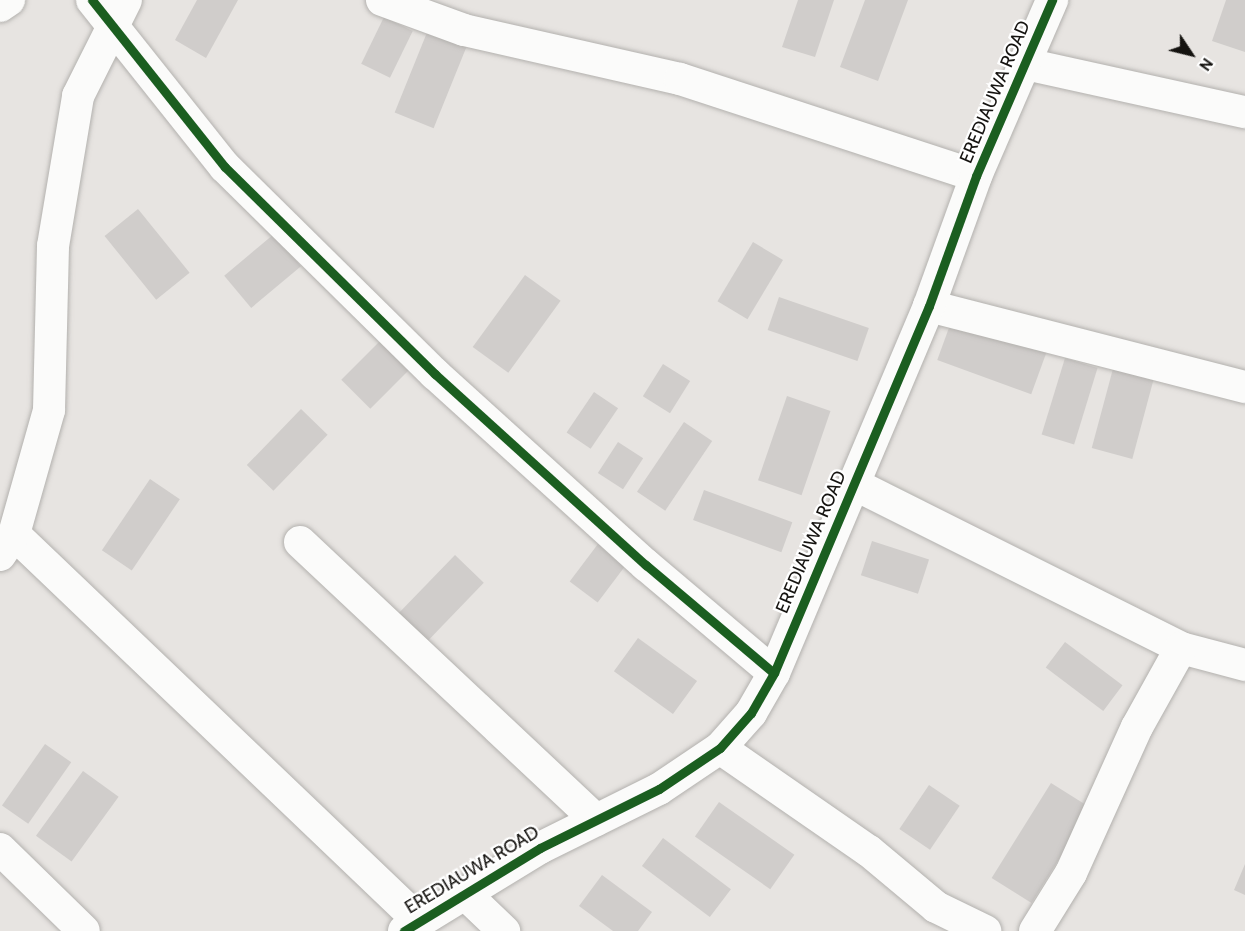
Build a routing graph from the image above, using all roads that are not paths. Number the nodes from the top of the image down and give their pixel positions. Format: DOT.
graph roads {
  1 [pos="9,0"];
  2 [pos="382,0"];
  3 [pos="1052,0"];
  4 [pos="0,6"];
  5 [pos="110,7"];
  6 [pos="1026,64"];
  7 [pos="1245,112"];
  8 [pos="976,176"];
  9 [pos="929,306"];
  10 [pos="1245,387"];
  11 [pos="854,484"];
  12 [pos="300,542"];
  13 [pos="7,544"];
  14 [pos="1181,648"];
  15 [pos="1245,665"];
  16 [pos="774,672"];
  17 [pos="720,748"];
  18 [pos="596,820"];
  19 [pos="0,849"];
  20 [pos="464,892"];
  21 [pos="933,919"];
  22 [pos="411,926"];
  23 [pos="84,931"];
  24 [pos="504,931"];
  25 [pos="985,931"];
  26 [pos="1035,931"];
  1 -- 4 [label="street"];
  2 -- 8 [label="street"];
  3 -- 6 [label="street, EREDIAUWA ROAD"];
  5 -- 13 [label="street"];
  5 -- 16 [label="street"];
  6 -- 7 [label="street"];
  6 -- 8 [label="street, EREDIAUWA ROAD"];
  8 -- 9 [label="street, EREDIAUWA ROAD"];
  9 -- 10 [label="street"];
  9 -- 11 [label="street, EREDIAUWA ROAD"];
  11 -- 14 [label="street"];
  11 -- 16 [label="street, EREDIAUWA ROAD"];
  12 -- 18 [label="street"];
  13 -- 22 [label="street"];
  14 -- 15 [label="street"];
  14 -- 26 [label="street"];
  16 -- 17 [label="street, EREDIAUWA ROAD"];
  17 -- 18 [label="street, EREDIAUWA ROAD"];
  17 -- 21 [label="street"];
  18 -- 20 [label="street, EREDIAUWA ROAD"];
  19 -- 23 [label="street"];
  20 -- 22 [label="street, EREDIAUWA ROAD"];
  20 -- 24 [label="street"];
  21 -- 25 [label="street"];
}
